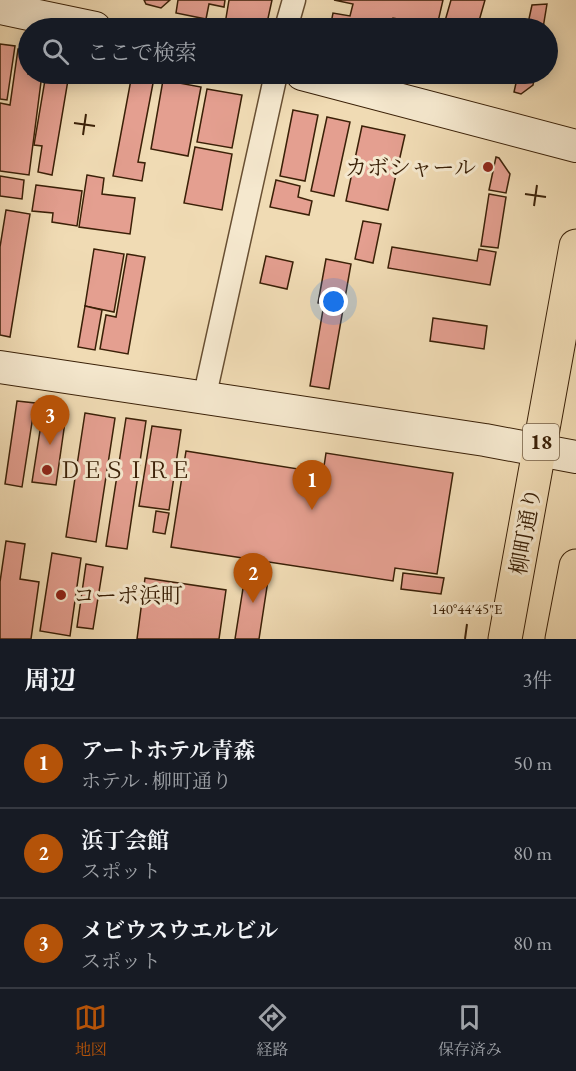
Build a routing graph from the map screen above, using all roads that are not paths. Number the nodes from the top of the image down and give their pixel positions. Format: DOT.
graph roads {
  1 [pos="294,0"];
  2 [pos="0,8"];
  3 [pos="48,18"];
  4 [pos="289,18"];
  5 [pos="274,84"];
  6 [pos="340,84"];
  7 [pos="576,146"];
  8 [pos="576,246"];
  9 [pos="0,368"];
  10 [pos="204,399"];
  11 [pos="540,450"];
  12 [pos="576,457"];
  13 [pos="576,566"];
  14 [pos="505,639"];
  15 [pos="562,639"];
  1 -- 4 [label="street"];
  2 -- 3 [label="street"];
  5 -- 10 [label="street"];
  6 -- 7 [label="street"];
  8 -- 11 [label="main road, 柳町通り / 18"];
  9 -- 10 [label="street"];
  10 -- 11 [label="street"];
  11 -- 12 [label="street"];
  11 -- 14 [label="main road, 柳町通り / 18"];
  13 -- 15 [label="main road"];
}
